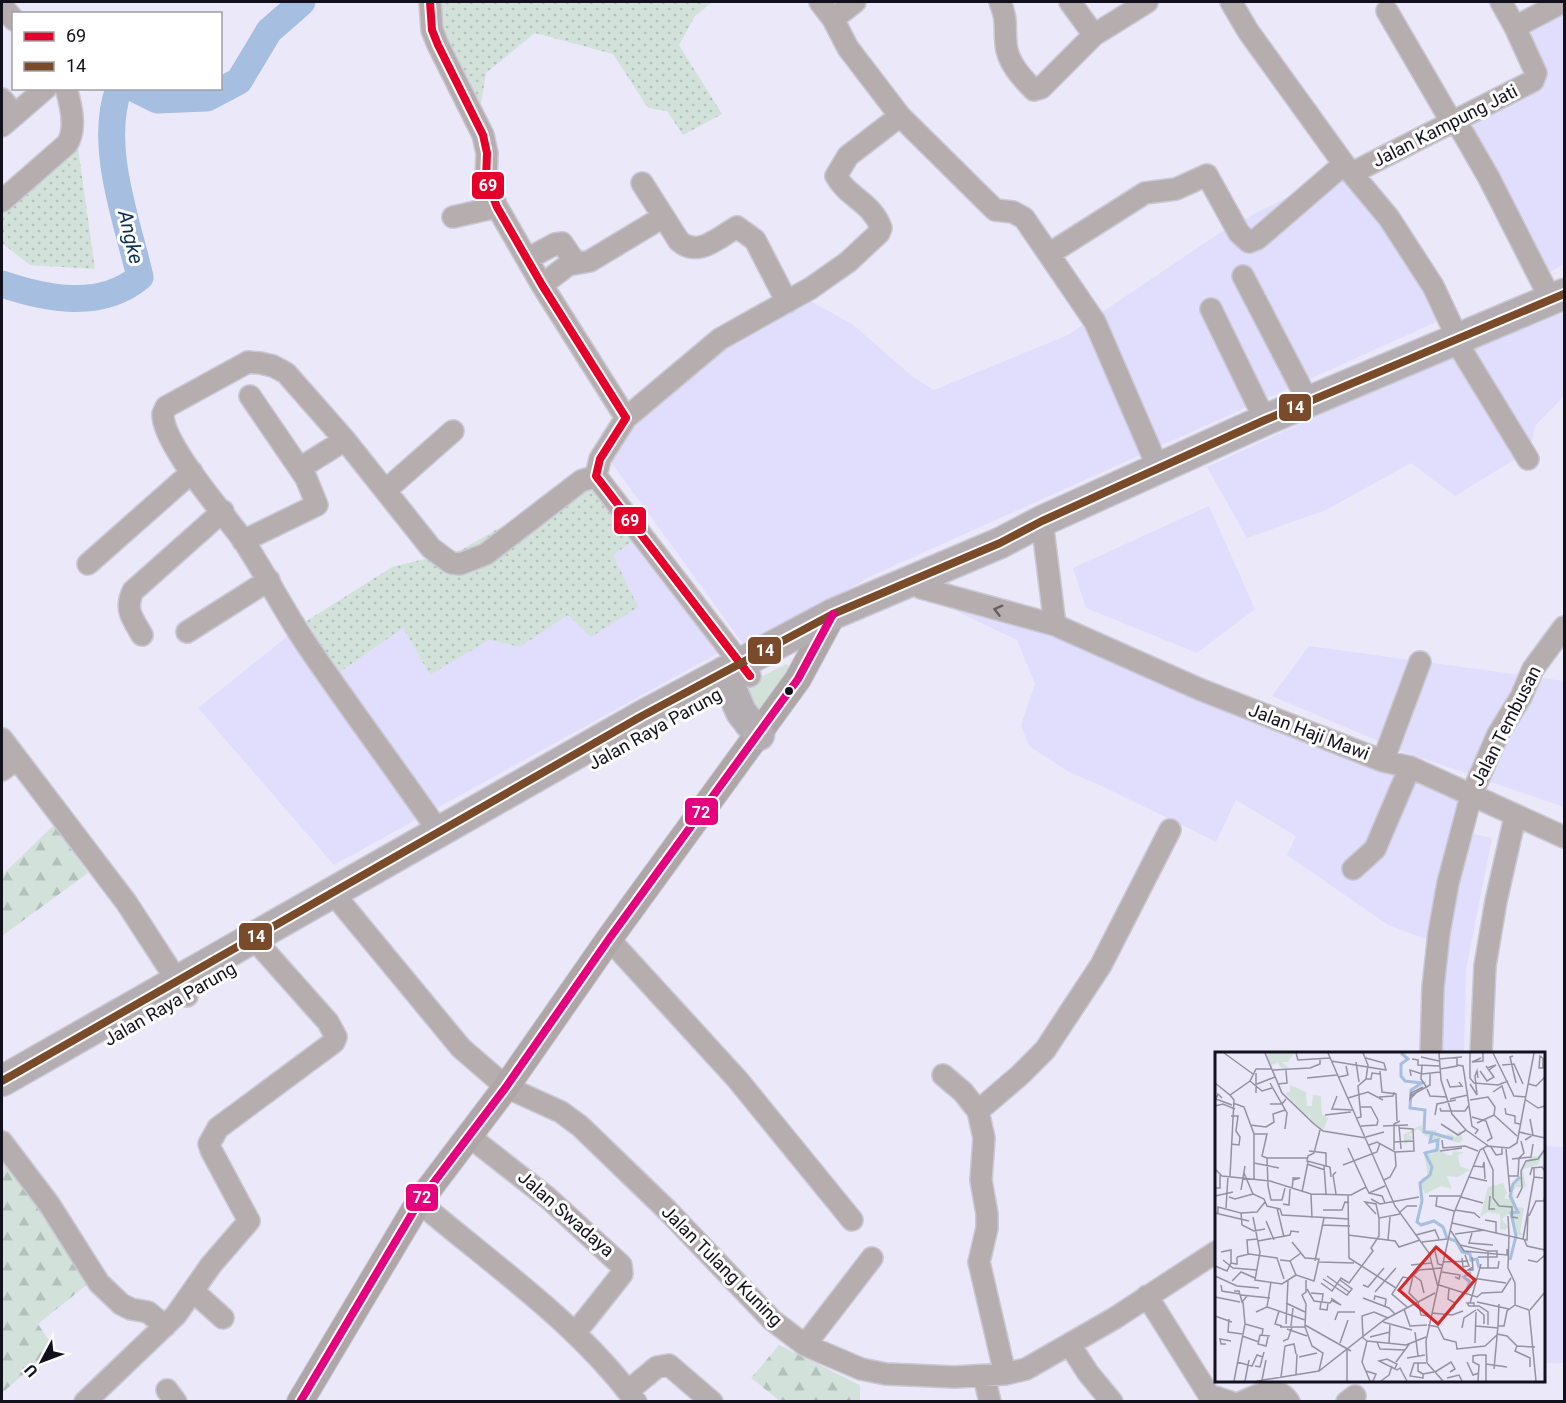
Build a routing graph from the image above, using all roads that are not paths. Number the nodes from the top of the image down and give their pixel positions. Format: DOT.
graph roads {
  1 [pos="430,2"];
  2 [pos="820,2"];
  3 [pos="855,2"];
  4 [pos="1000,2"];
  5 [pos="1070,2"];
  6 [pos="1147,2"];
  7 [pos="1231,2"];
  8 [pos="1501,2"];
  9 [pos="1563,2"];
  10 [pos="2,6"];
  11 [pos="1387,11"];
  12 [pos="12,18"];
  13 [pos="833,19"];
  14 [pos="1515,27"];
  15 [pos="1094,35"];
  16 [pos="44,90"];
  17 [pos="67,90"];
  18 [pos="2,99"];
  19 [pos="900,116"];
  20 [pos="8,120"];
  21 [pos="1453,120"];
  22 [pos="1348,169"];
  23 [pos="642,183"];
  24 [pos="2,201"];
  25 [pos="497,207"];
  26 [pos="453,217"];
  27 [pos="663,217"];
  28 [pos="1050,254"];
  29 [pos="527,260"];
  30 [pos="575,262"];
  31 [pos="1243,276"];
  32 [pos="542,285"];
  33 [pos="1560,301"];
  34 [pos="787,302"];
  35 [pos="1211,309"];
  36 [pos="1460,345"];
  37 [pos="250,396"];
  38 [pos="1309,403"];
  39 [pos="626,418"];
  40 [pos="1265,420"];
  41 [pos="453,431"];
  42 [pos="345,440"];
  43 [pos="1528,459"];
  44 [pos="300,468"];
  45 [pos="1159,470"];
  46 [pos="192,472"];
  47 [pos="596,476"];
  48 [pos="386,490"];
  49 [pos="223,511"];
  50 [pos="1043,528"];
  51 [pos="243,541"];
  52 [pos="88,564"];
  53 [pos="269,580"];
  54 [pos="921,588"];
  55 [pos="827,625"];
  56 [pos="1055,625"];
  57 [pos="1564,627"];
  58 [pos="187,632"];
  59 [pos="142,635"];
  60 [pos="1420,662"];
  61 [pos="736,674"];
  62 [pos="759,735"];
  63 [pos="2,739"];
  64 [pos="1383,760"];
  65 [pos="9,764"];
  66 [pos="1410,768"];
  67 [pos="1471,796"];
  68 [pos="481,816"];
  69 [pos="1515,817"];
  70 [pos="1170,830"];
  71 [pos="439,832"];
  72 [pos="1564,837"];
  73 [pos="1353,869"];
  74 [pos="342,904"];
  75 [pos="609,939"];
  76 [pos="263,949"];
  77 [pos="182,989"];
  78 [pos="1431,1052"];
  79 [pos="1481,1052"];
  80 [pos="943,1076"];
  81 [pos="2,1081"];
  82 [pos="506,1087"];
  83 [pos="2,1098"];
  84 [pos="978,1111"];
  85 [pos="470,1137"];
  86 [pos="2,1142"];
  87 [pos="419,1202"];
  88 [pos="852,1220"];
  89 [pos="1215,1253"];
  90 [pos="873,1258"];
  91 [pos="193,1291"];
  92 [pos="1147,1296"];
  93 [pos="223,1318"];
  94 [pos="165,1326"];
  95 [pos="576,1332"];
  96 [pos="806,1345"];
  97 [pos="1070,1345"];
  98 [pos="994,1375"];
  99 [pos="632,1396"];
  100 [pos="1205,1398"];
  101 [pos="85,1401"];
  102 [pos="300,1401"];
  103 [pos="712,1401"];
  104 [pos="990,1401"];
  105 [pos="1112,1401"];
  106 [pos="1230,1401"];
  107 [pos="1242,1401"];
  108 [pos="1289,1401"];
  1 -- 25 [label="street"];
  2 -- 13 [label="street"];
  3 -- 13 [label="street"];
  4 -- 15 [label="street"];
  5 -- 15 [label="street"];
  6 -- 15 [label="street"];
  7 -- 22 [label="street, Jalan Kampung Jati"];
  8 -- 14 [label="street"];
  9 -- 14 [label="street"];
  10 -- 12 [label="street"];
  11 -- 21 [label="street"];
  13 -- 19 [label="street"];
  14 -- 21 [label="street, Jalan Kampung Jati"];
  16 -- 20 [label="street"];
  17 -- 24 [label="street"];
  18 -- 20 [label="street"];
  19 -- 28 [label="street"];
  19 -- 34 [label="street"];
  21 -- 22 [label="street, Jalan Kampung Jati"];
  21 -- 33 [label="street"];
  22 -- 28 [label="street"];
  22 -- 36 [label="street, Jalan Kampung Jati"];
  23 -- 27 [label="street"];
  25 -- 26 [label="street"];
  25 -- 29 [label="street"];
  27 -- 30 [label="street"];
  27 -- 34 [label="street"];
  28 -- 45 [label="street"];
  29 -- 30 [label="street"];
  29 -- 32 [label="street"];
  30 -- 32 [label="street"];
  31 -- 38 [label="street"];
  32 -- 39 [label="street"];
  33 -- 36 [label="highway, Jalan Raya Parung"];
  34 -- 39 [label="street"];
  35 -- 40 [label="street"];
  36 -- 38 [label="highway, Jalan Raya Parung"];
  36 -- 43 [label="street, Jalan Kampung Jati"];
  36 -- 50 [label="highway, Jalan Raya Parung"];
  37 -- 44 [label="street"];
  38 -- 40 [label="highway, Jalan Raya Parung"];
  39 -- 47 [label="street"];
  40 -- 45 [label="highway, Jalan Raya Parung"];
  41 -- 48 [label="street"];
  42 -- 44 [label="street"];
  42 -- 46 [label="street"];
  42 -- 48 [label="street"];
  44 -- 51 [label="street"];
  45 -- 50 [label="highway, Jalan Raya Parung"];
  46 -- 49 [label="street"];
  46 -- 52 [label="street"];
  47 -- 48 [label="street"];
  47 -- 61 [label="street"];
  49 -- 51 [label="street"];
  49 -- 59 [label="street"];
  50 -- 54 [label="highway, Jalan Raya Parung"];
  50 -- 55 [label="highway, Jalan Raya Parung"];
  50 -- 56 [label="street"];
  51 -- 53 [label="street"];
  53 -- 58 [label="street"];
  53 -- 71 [label="street"];
  54 -- 55 [label="highway, Jalan Raya Parung"];
  56 -- 54 [label="street, Jalan Haji Mawi, one-way"];
  55 -- 61 [label="highway, Jalan Raya Parung"];
  55 -- 62 [label="main road"];
  56 -- 64 [label="street, Jalan Haji Mawi"];
  57 -- 67 [label="street, Jalan Tembusan"];
  60 -- 64 [label="street"];
  61 -- 62 [label="highway"];
  61 -- 68 [label="highway, Jalan Raya Parung"];
  62 -- 75 [label="main road"];
  63 -- 65 [label="street"];
  64 -- 66 [label="street, Jalan Haji Mawi"];
  65 -- 77 [label="street"];
  66 -- 67 [label="street, Jalan Haji Mawi"];
  66 -- 73 [label="street"];
  67 -- 69 [label="street, Jalan Haji Mawi"];
  67 -- 78 [label="street"];
  68 -- 71 [label="highway, Jalan Raya Parung"];
  68 -- 74 [label="highway, Jalan Raya Parung"];
  69 -- 72 [label="street, Jalan Haji Mawi"];
  69 -- 79 [label="street"];
  70 -- 84 [label="street"];
  71 -- 77 [label="highway, Jalan Raya Parung"];
  74 -- 76 [label="highway, Jalan Raya Parung"];
  74 -- 82 [label="street, Jalan Tulang Kuning"];
  75 -- 82 [label="main road"];
  75 -- 88 [label="street"];
  76 -- 77 [label="highway, Jalan Raya Parung"];
  76 -- 91 [label="street"];
  77 -- 81 [label="highway, Jalan Raya Parung"];
  77 -- 83 [label="highway, Jalan Raya Parung"];
  80 -- 84 [label="street"];
  82 -- 85 [label="main road"];
  82 -- 96 [label="street, Jalan Tulang Kuning"];
  84 -- 98 [label="street"];
  85 -- 87 [label="main road"];
  85 -- 95 [label="street, Jalan Swadaya"];
  86 -- 94 [label="street"];
  87 -- 95 [label="street"];
  87 -- 102 [label="main road"];
  89 -- 92 [label="street, Jalan Tulang Kuning"];
  90 -- 96 [label="street"];
  91 -- 93 [label="street"];
  91 -- 94 [label="street"];
  92 -- 97 [label="street, Jalan Tulang Kuning"];
  92 -- 100 [label="street"];
  94 -- 101 [label="street"];
  95 -- 99 [label="street"];
  96 -- 98 [label="street, Jalan Tulang Kuning"];
  97 -- 98 [label="street, Jalan Tulang Kuning"];
  97 -- 105 [label="street"];
  98 -- 104 [label="street"];
  99 -- 103 [label="street"];
  100 -- 106 [label="street"];
  107 -- 108 [label="street"];
}
